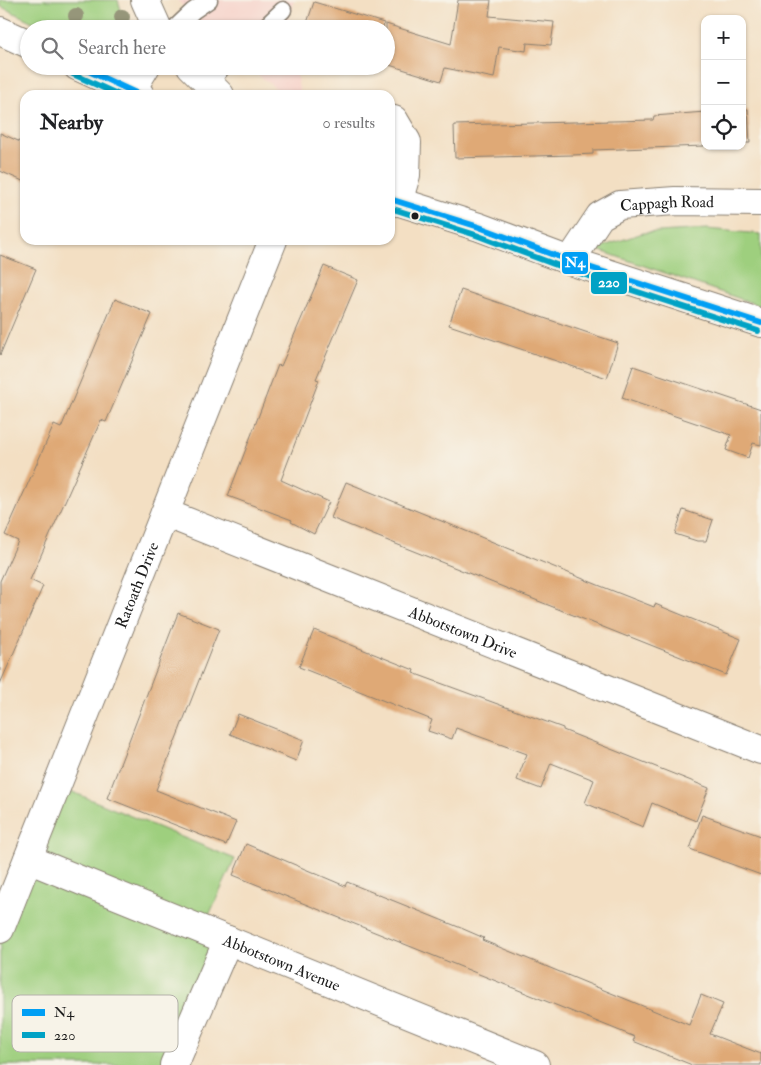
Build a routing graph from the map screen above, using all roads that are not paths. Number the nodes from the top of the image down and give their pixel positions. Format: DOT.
graph roads {
  1 [pos="145,0"];
  2 [pos="209,0"];
  3 [pos="283,10"];
  4 [pos="154,20"];
  5 [pos="184,20"];
  6 [pos="272,20"];
  7 [pos="0,31"];
  8 [pos="20,40"];
  9 [pos="97,75"];
  10 [pos="143,75"];
  11 [pos="129,90"];
  12 [pos="137,90"];
  13 [pos="395,122"];
  14 [pos="395,199"];
  15 [pos="395,201"];
  16 [pos="761,202"];
  17 [pos="271,245"];
  18 [pos="570,261"];
  19 [pos="761,323"];
  20 [pos="165,513"];
  21 [pos="761,750"];
  22 [pos="28,859"];
  23 [pos="0,929"];
  24 [pos="228,940"];
  25 [pos="174,1065"];
  26 [pos="535,1065"];
  1 -- 4 [label="street"];
  2 -- 5 [label="lane"];
  3 -- 6 [label="lane"];
  7 -- 8 [label="street"];
  9 -- 11 [label="street"];
  10 -- 12 [label="street"];
  13 -- 14 [label="street"];
  15 -- 18 [label="street"];
  16 -- 18 [label="street, Cappagh Road"];
  17 -- 20 [label="street, Ratoath Drive"];
  18 -- 19 [label="street"];
  20 -- 21 [label="street, Abbotstown Drive"];
  20 -- 22 [label="street, Ratoath Drive"];
  22 -- 23 [label="street, Ratoath Drive"];
  22 -- 24 [label="street, Abbotstown Avenue"];
  24 -- 25 [label="street"];
  24 -- 26 [label="street, Abbotstown Avenue"];
}
